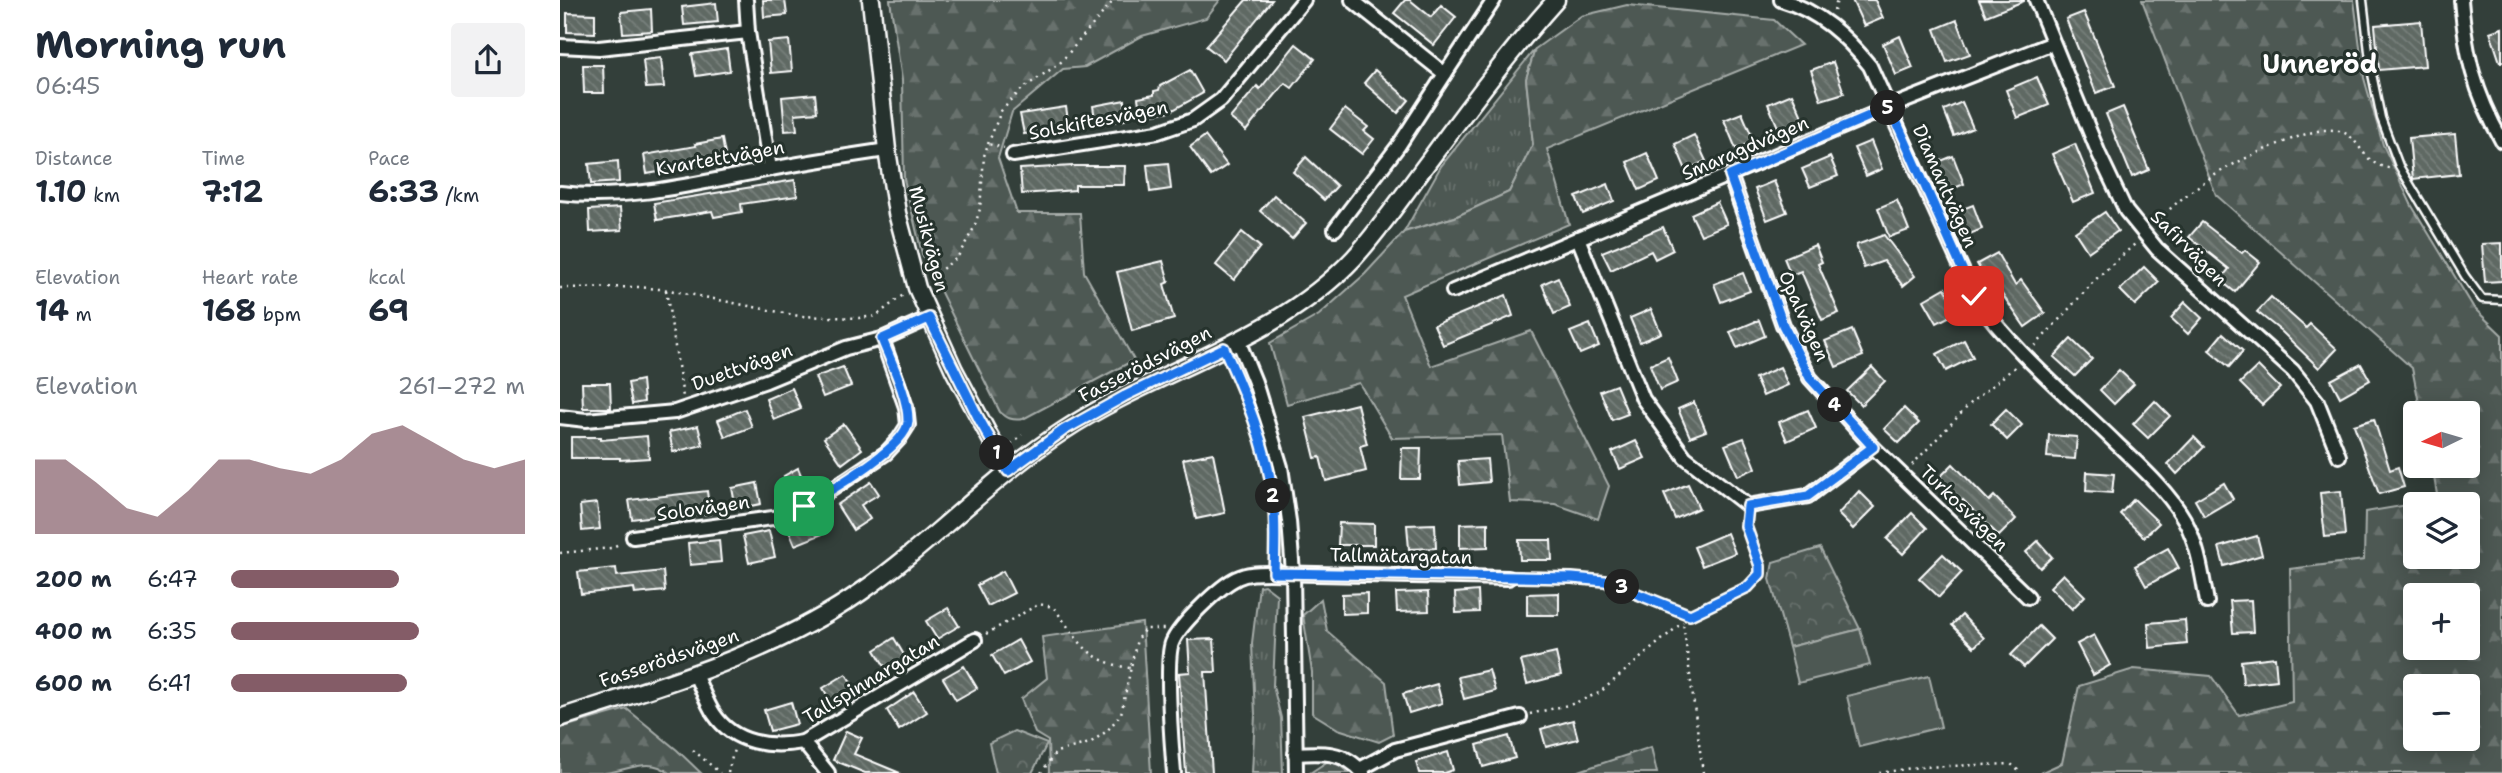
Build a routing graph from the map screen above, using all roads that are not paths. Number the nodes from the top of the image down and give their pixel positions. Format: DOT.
graph roads {
  1 [pos="746,0"];
  2 [pos="871,0"];
  3 [pos="1304,0"];
  4 [pos="1352,0"];
  5 [pos="1494,0"];
  6 [pos="1556,0"];
  7 [pos="1782,0"];
  8 [pos="2036,0"];
  9 [pos="2363,0"];
  10 [pos="2460,0"];
  11 [pos="748,32"];
  12 [pos="2053,43"];
  13 [pos="560,47"];
  14 [pos="1445,74"];
  15 [pos="1890,107"];
  16 [pos="2502,141"];
  17 [pos="887,150"];
  18 [pos="1013,155"];
  19 [pos="770,169"];
  20 [pos="1730,176"];
  21 [pos="560,193"];
  22 [pos="1335,229"];
  23 [pos="1578,237"];
  24 [pos="1453,291"];
  25 [pos="2502,300"];
  26 [pos="929,318"];
  27 [pos="882,339"];
  28 [pos="1231,344"];
  29 [pos="560,417"];
  30 [pos="1873,447"];
  31 [pos="2339,457"];
  32 [pos="1008,471"];
  33 [pos="633,537"];
  34 [pos="1293,573"];
  35 [pos="1508,578"];
  36 [pos="2028,597"];
  37 [pos="2207,602"];
  38 [pos="975,640"];
  39 [pos="694,673"];
  40 [pos="1520,717"];
  41 [pos="560,718"];
  42 [pos="803,742"];
  43 [pos="1296,754"];
  44 [pos="1362,771"];
  45 [pos="828,773"];
  46 [pos="1174,773"];
  47 [pos="1296,773"];
  1 -- 11 [label="street"];
  2 -- 17 [label="street, Musikvägen"];
  3 -- 18 [label="street, Solskiftesvägen"];
  4 -- 14 [label="street"];
  5 -- 14 [label="street"];
  6 -- 28 [label="street, Fasserödsvägen"];
  7 -- 15 [label="street, Diamantvägen"];
  8 -- 12 [label="street, Safirvägen"];
  9 -- 25 [label="lane"];
  10 -- 16 [label="street"];
  11 -- 13 [label="street"];
  11 -- 19 [label="street"];
  12 -- 15 [label="street, Smaragdvägen"];
  12 -- 31 [label="street, Safirvägen"];
  14 -- 22 [label="street"];
  15 -- 20 [label="street, Smaragdvägen"];
  15 -- 37 [label="street, Diamantvägen"];
  17 -- 19 [label="street, Kvartettvägen"];
  17 -- 26 [label="street, Musikvägen"];
  19 -- 21 [label="street, Kvartettvägen"];
  20 -- 23 [label="street, Smaragdvägen"];
  20 -- 30 [label="street, Opalvägen"];
  23 -- 24 [label="street, Smaragdvägen"];
  23 -- 30 [label="street"];
  26 -- 27 [label="street, Duettvägen"];
  26 -- 32 [label="street, Musikvägen"];
  27 -- 29 [label="street, Duettvägen"];
  27 -- 33 [label="street, Solovägen"];
  28 -- 32 [label="street, Fasserödsvägen"];
  28 -- 34 [label="street"];
  30 -- 36 [label="street, Turkosvägen"];
  32 -- 39 [label="street, Fasserödsvägen"];
  34 -- 35 [label="street, Tallmätargatan"];
  34 -- 43 [label="street"];
  34 -- 46 [label="street, Tallmätargatan"];
  38 -- 42 [label="street, Tallspinnargatan"];
  39 -- 41 [label="street, Fasserödsvägen"];
  39 -- 42 [label="street, Tallspinnargatan"];
  40 -- 44 [label="street"];
  42 -- 45 [label="street"];
  43 -- 44 [label="street"];
  43 -- 47 [label="street"];
}
